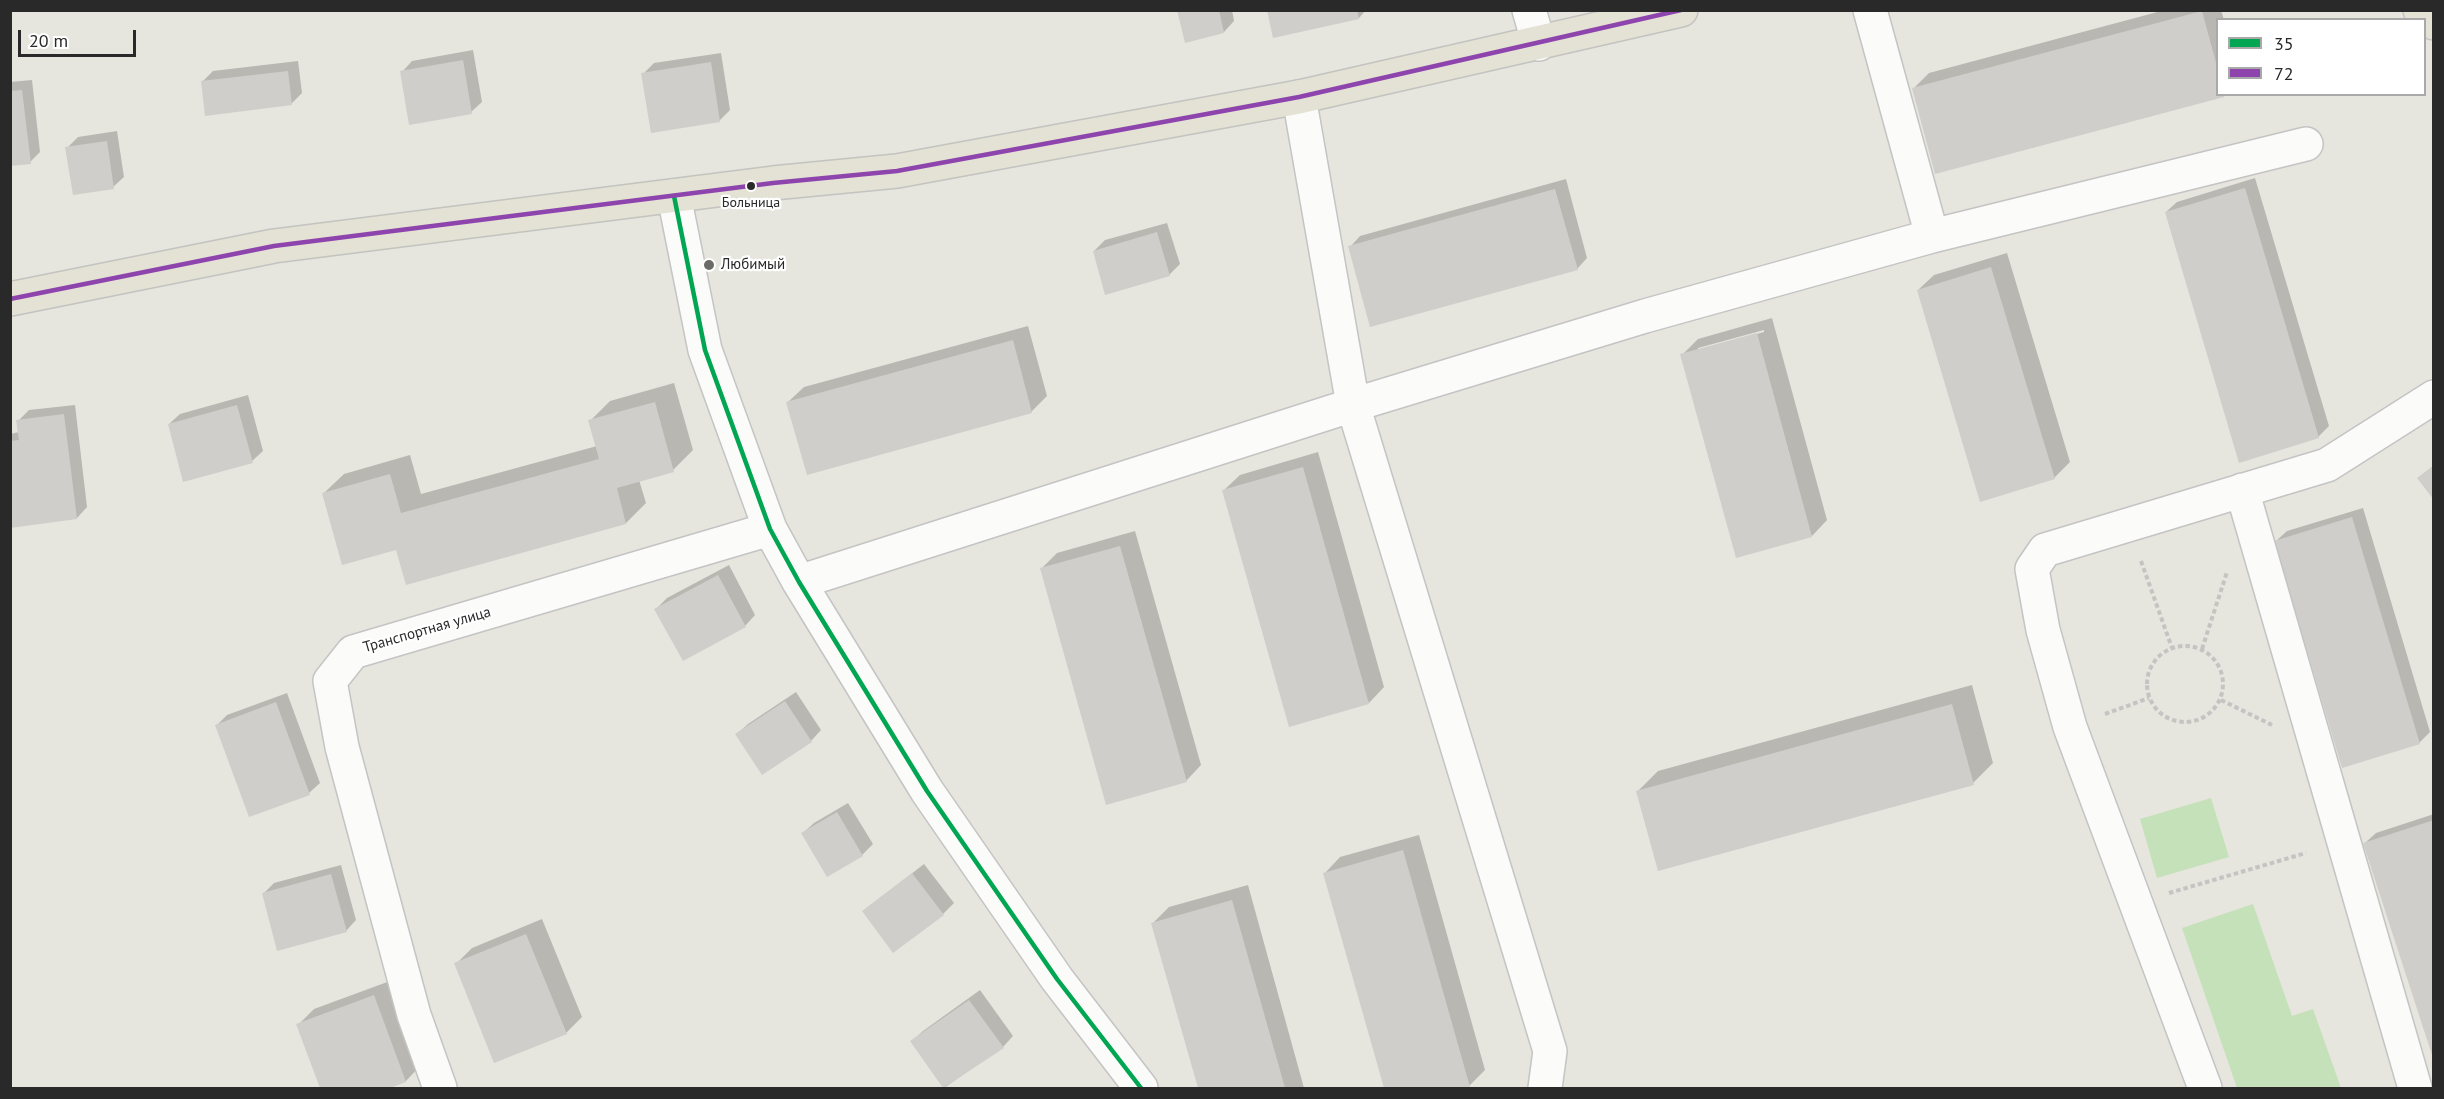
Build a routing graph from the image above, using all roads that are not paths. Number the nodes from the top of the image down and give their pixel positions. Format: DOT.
graph roads {
  1 [pos="1529,10"];
  2 [pos="1681,10"];
  3 [pos="1870,10"];
  4 [pos="2420,10"];
  5 [pos="2433,22"];
  6 [pos="1539,44"];
  7 [pos="1299,97"];
  8 [pos="2306,144"];
  9 [pos="674,196"];
  10 [pos="1932,236"];
  11 [pos="10,299"];
  12 [pos="2433,397"];
  13 [pos="1353,405"];
  14 [pos="2242,490"];
  15 [pos="770,530"];
  16 [pos="799,582"];
  17 [pos="440,1089"];
  18 [pos="1141,1089"];
  19 [pos="1545,1089"];
  20 [pos="2205,1089"];
  21 [pos="2415,1089"];
  1 -- 6 [label="street"];
  2 -- 6 [label="main road"];
  3 -- 10 [label="street"];
  4 -- 5 [label="main road"];
  6 -- 7 [label="main road"];
  7 -- 9 [label="main road"];
  7 -- 13 [label="street"];
  8 -- 10 [label="street"];
  9 -- 11 [label="main road"];
  9 -- 15 [label="street"];
  10 -- 13 [label="street"];
  12 -- 14 [label="street"];
  13 -- 16 [label="street"];
  13 -- 19 [label="street"];
  14 -- 20 [label="street"];
  14 -- 21 [label="street"];
  15 -- 16 [label="street"];
  15 -- 17 [label="street, Транспортная улица"];
  16 -- 18 [label="street"];
}
